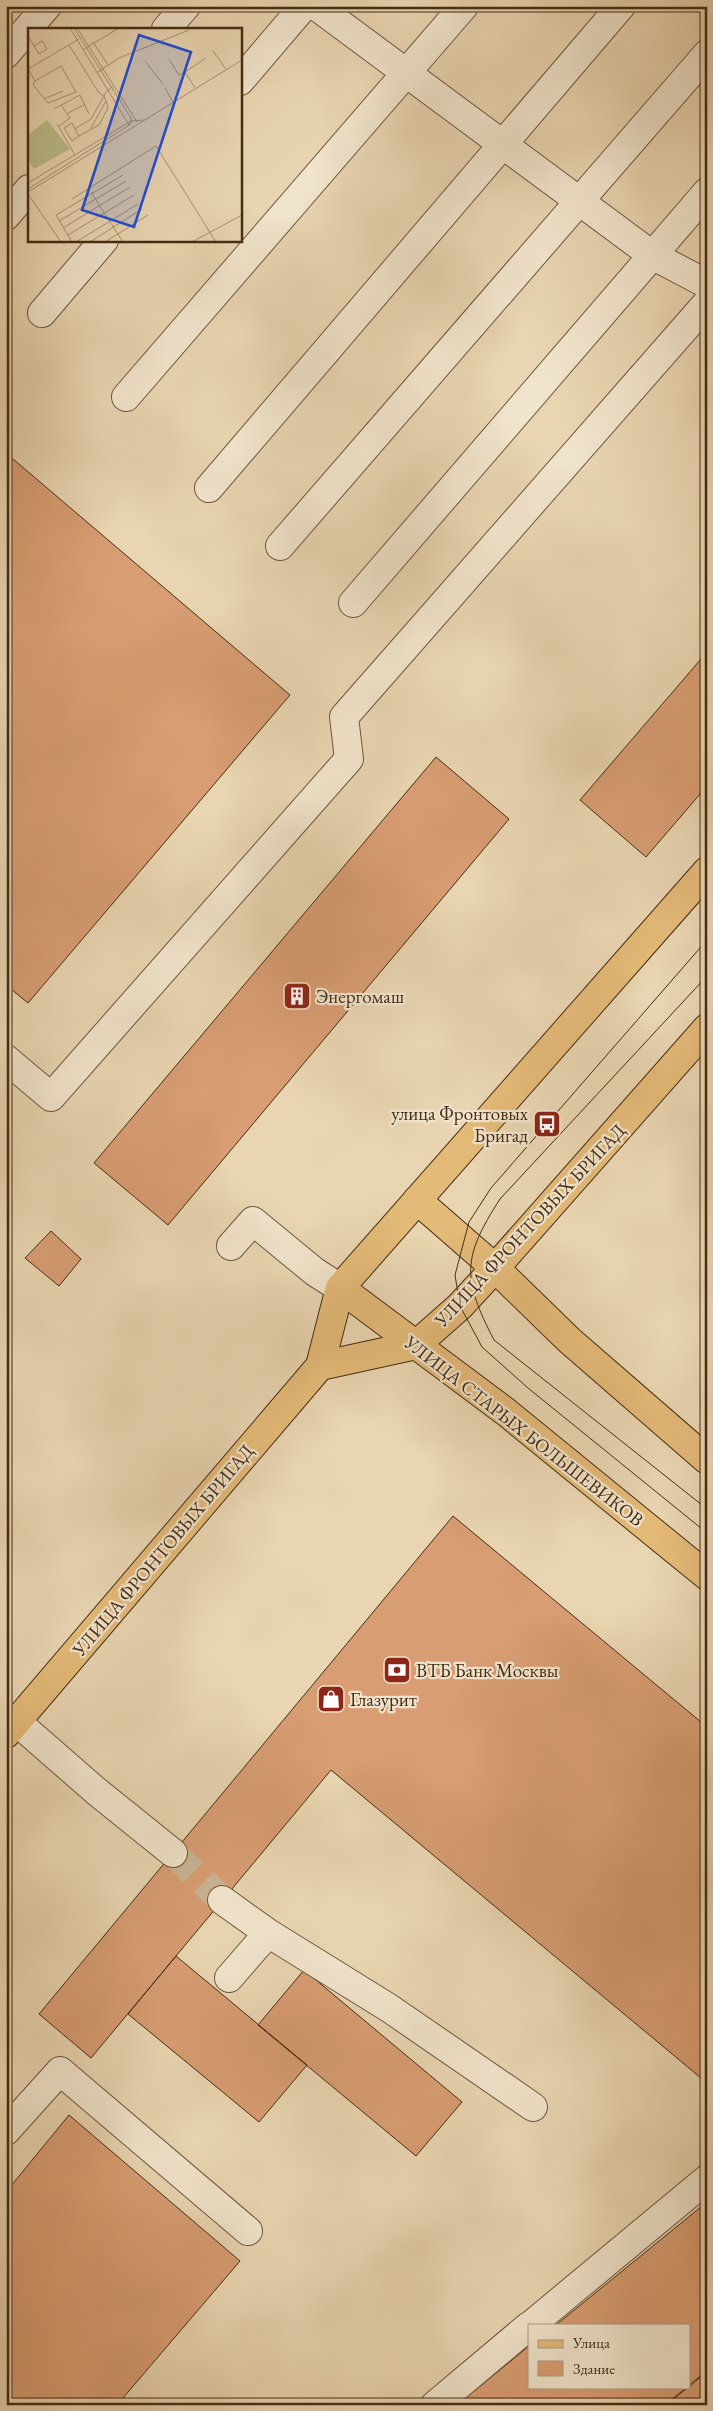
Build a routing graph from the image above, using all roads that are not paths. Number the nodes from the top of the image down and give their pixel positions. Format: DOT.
graph roads {
  1 [pos="47,6"];
  2 [pos="186,6"];
  3 [pos="304,6"];
  4 [pos="316,6"];
  5 [pos="464,6"];
  6 [pos="621,6"];
  7 [pos="28,28"];
  8 [pos="28,28"];
  9 [pos="167,28"];
  10 [pos="6,54"];
  11 [pos="707,54"];
  12 [pos="406,73"];
  13 [pos="241,80"];
  14 [pos="503,144"];
  15 [pos="28,190"];
  16 [pos="707,192"];
  17 [pos="579,201"];
  18 [pos="6,216"];
  19 [pos="103,241"];
  20 [pos="652,255"];
  21 [pos="707,284"];
  22 [pos="707,303"];
  23 [pos="42,313"];
  24 [pos="126,397"];
  25 [pos="209,488"];
  26 [pos="280,546"];
  27 [pos="353,603"];
  28 [pos="707,871"];
  29 [pos="707,1028"];
  30 [pos="6,1059"];
  31 [pos="417,1200"];
  32 [pos="231,1246"];
  33 [pos="495,1268"];
  34 [pos="340,1288"];
  35 [pos="416,1345"];
  36 [pos="320,1366"];
  37 [pos="707,1460"];
  38 [pos="707,1576"];
  39 [pos="12,1728"];
  40 [pos="173,1853"];
  41 [pos="222,1900"];
  42 [pos="268,1933"];
  43 [pos="229,1978"];
  44 [pos="533,2107"];
  45 [pos="6,2131"];
  46 [pos="707,2179"];
  47 [pos="248,2231"];
  48 [pos="532,2324"];
  49 [pos="528,2328"];
  50 [pos="435,2405"];
  1 -- 7 [label="lane"];
  2 -- 9 [label="lane"];
  3 -- 13 [label="lane"];
  4 -- 12 [label="lane"];
  5 -- 12 [label="lane"];
  6 -- 14 [label="lane"];
  8 -- 10 [label="lane"];
  11 -- 17 [label="lane"];
  12 -- 14 [label="lane"];
  12 -- 24 [label="lane"];
  14 -- 17 [label="lane"];
  14 -- 25 [label="lane"];
  15 -- 18 [label="lane"];
  16 -- 20 [label="lane"];
  17 -- 20 [label="lane"];
  17 -- 26 [label="lane"];
  19 -- 23 [label="lane"];
  20 -- 21 [label="lane"];
  20 -- 27 [label="lane"];
  22 -- 30 [label="lane"];
  28 -- 31 [label="main road, УЛИЦА ФРОНТОВЫХ БРИГАД"];
  29 -- 33 [label="main road, УЛИЦА ФРОНТОВЫХ БРИГАД"];
  31 -- 33 [label="main road"];
  31 -- 34 [label="main road, УЛИЦА ФРОНТОВЫХ БРИГАД"];
  32 -- 34 [label="lane"];
  33 -- 35 [label="main road, УЛИЦА ФРОНТОВЫХ БРИГАД"];
  33 -- 37 [label="main road"];
  34 -- 35 [label="main road, УЛИЦА СТАРЫХ БОЛЬШЕВИКОВ"];
  34 -- 36 [label="main road, УЛИЦА ФРОНТОВЫХ БРИГАД"];
  35 -- 36 [label="main road, УЛИЦА ФРОНТОВЫХ БРИГАД"];
  35 -- 38 [label="main road, УЛИЦА СТАРЫХ БОЛЬШЕВИКОВ"];
  36 -- 39 [label="main road, УЛИЦА ФРОНТОВЫХ БРИГАД"];
  39 -- 40 [label="lane"];
  41 -- 42 [label="lane"];
  42 -- 43 [label="lane"];
  42 -- 44 [label="lane"];
  45 -- 47 [label="lane"];
  46 -- 48 [label="lane"];
  49 -- 50 [label="lane"];
}
